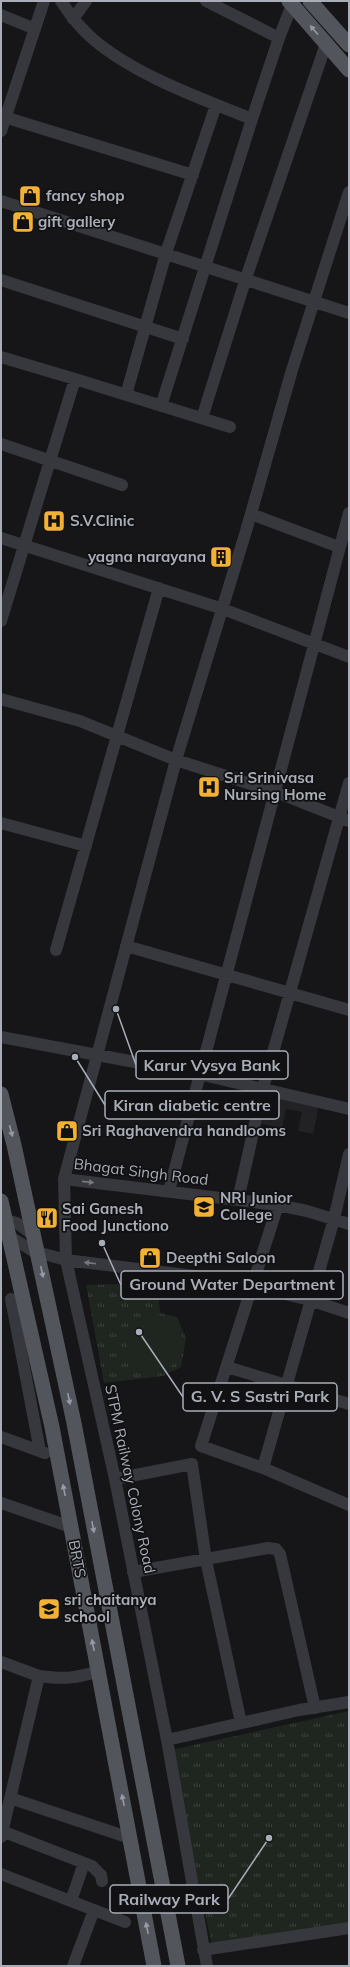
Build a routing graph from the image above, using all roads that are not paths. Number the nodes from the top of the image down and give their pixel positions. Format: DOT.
graph roads {
  1 [pos="44,1"];
  2 [pos="61,1"];
  3 [pos="86,1"];
  4 [pos="206,1"];
  5 [pos="310,1"];
  6 [pos="291,3"];
  7 [pos="1,15"];
  8 [pos="73,18"];
  9 [pos="35,29"];
  10 [pos="278,38"];
  11 [pos="326,44"];
  12 [pos="349,45"];
  13 [pos="349,70"];
  14 [pos="216,105"];
  15 [pos="3,117"];
  16 [pos="252,119"];
  17 [pos="1,131"];
  18 [pos="193,175"];
  19 [pos="349,192"];
  20 [pos="1,201"];
  21 [pos="166,253"];
  22 [pos="206,266"];
  23 [pos="1,280"];
  24 [pos="245,281"];
  25 [pos="315,302"];
  26 [pos="349,313"];
  27 [pos="144,327"];
  28 [pos="183,339"];
  29 [pos="1,357"];
  30 [pos="75,379"];
  31 [pos="126,395"];
  32 [pos="162,406"];
  33 [pos="202,418"];
  34 [pos="230,427"];
  35 [pos="1,444"];
  36 [pos="50,460"];
  37 [pos="122,485"];
  38 [pos="349,513"];
  39 [pos="251,514"];
  40 [pos="1,538"];
  41 [pos="24,546"];
  42 [pos="339,547"];
  43 [pos="160,588"];
  44 [pos="223,609"];
  45 [pos="1,621"];
  46 [pos="313,644"];
  47 [pos="349,656"];
  48 [pos="1,699"];
  49 [pos="118,735"];
  50 [pos="176,760"];
  51 [pos="349,783"];
  52 [pos="276,792"];
  53 [pos="345,820"];
  54 [pos="1,823"];
  55 [pos="86,846"];
  56 [pos="126,946"];
  57 [pos="56,950"];
  58 [pos="225,974"];
  59 [pos="289,992"];
  60 [pos="349,1010"];
  61 [pos="1,1037"];
  62 [pos="98,1054"];
  63 [pos="199,1074"];
  64 [pos="263,1088"];
  65 [pos="1,1094"];
  66 [pos="349,1109"];
  67 [pos="349,1154"];
  68 [pos="64,1179"];
  69 [pos="169,1190"];
  70 [pos="238,1200"];
  71 [pos="1,1201"];
  72 [pos="278,1205"];
  73 [pos="334,1219"];
  74 [pos="349,1224"];
  75 [pos="4,1226"];
  76 [pos="33,1235"];
  77 [pos="37,1253"];
  78 [pos="66,1260"];
  79 [pos="252,1286"];
  80 [pos="10,1299"];
  81 [pos="310,1300"];
  82 [pos="349,1313"];
  83 [pos="227,1367"];
  84 [pos="287,1385"];
  85 [pos="349,1404"];
  86 [pos="1,1437"];
  87 [pos="40,1451"];
  88 [pos="58,1458"];
  89 [pos="263,1468"];
  90 [pos="115,1479"];
  91 [pos="1,1504"];
  92 [pos="349,1505"];
  93 [pos="71,1527"];
  94 [pos="206,1560"];
  95 [pos="133,1572"];
  96 [pos="1,1662"];
  97 [pos="98,1672"];
  98 [pos="39,1676"];
  99 [pos="349,1702"];
  100 [pos="315,1708"];
  101 [pos="241,1723"];
  102 [pos="167,1740"];
  103 [pos="10,1798"];
  104 [pos="2,1834"];
  105 [pos="130,1838"];
  106 [pos="84,1863"];
  107 [pos="1,1874"];
  108 [pos="102,1881"];
  109 [pos="71,1901"];
  110 [pos="94,1910"];
  111 [pos="125,1922"];
  112 [pos="349,1928"];
  113 [pos="203,1950"];
  114 [pos="73,1966"];
  115 [pos="154,1966"];
  116 [pos="178,1966"];
  117 [pos="207,1966"];
  1 -- 9 [label="street"];
  2 -- 8 [label="street"];
  3 -- 8 [label="street"];
  4 -- 10 [label="street"];
  5 -- 12 [label="main road"];
  6 -- 10 [label="street"];
  11 -- 6 [label="main road, one-way"];
  7 -- 9 [label="street"];
  8 -- 14 [label="street"];
  9 -- 15 [label="street"];
  10 -- 16 [label="street"];
  11 -- 13 [label="main road"];
  11 -- 24 [label="street"];
  14 -- 16 [label="street"];
  14 -- 18 [label="street"];
  15 -- 17 [label="street"];
  15 -- 18 [label="street"];
  16 -- 22 [label="street"];
  18 -- 21 [label="street"];
  19 -- 25 [label="street"];
  20 -- 21 [label="street"];
  21 -- 22 [label="street"];
  21 -- 27 [label="street"];
  22 -- 24 [label="street"];
  22 -- 28 [label="street"];
  23 -- 27 [label="street"];
  24 -- 25 [label="street"];
  24 -- 33 [label="street"];
  25 -- 26 [label="street"];
  25 -- 39 [label="street"];
  27 -- 28 [label="street"];
  27 -- 31 [label="street"];
  28 -- 32 [label="street"];
  29 -- 30 [label="street"];
  30 -- 31 [label="street"];
  30 -- 36 [label="street"];
  31 -- 32 [label="street"];
  32 -- 33 [label="street"];
  33 -- 34 [label="street"];
  35 -- 36 [label="street"];
  36 -- 37 [label="street"];
  36 -- 41 [label="street"];
  38 -- 42 [label="street"];
  39 -- 42 [label="street"];
  39 -- 44 [label="street"];
  40 -- 41 [label="street"];
  41 -- 43 [label="street"];
  41 -- 45 [label="street"];
  42 -- 46 [label="street"];
  43 -- 44 [label="street"];
  43 -- 49 [label="street"];
  44 -- 46 [label="street"];
  44 -- 50 [label="street"];
  46 -- 47 [label="street"];
  46 -- 52 [label="street"];
  48 -- 49 [label="street"];
  49 -- 50 [label="street"];
  49 -- 55 [label="street"];
  50 -- 52 [label="street"];
  50 -- 56 [label="street"];
  51 -- 53 [label="street"];
  52 -- 53 [label="street"];
  52 -- 58 [label="street"];
  53 -- 59 [label="street"];
  54 -- 55 [label="street"];
  55 -- 57 [label="street"];
  56 -- 58 [label="street"];
  56 -- 62 [label="street"];
  58 -- 59 [label="street"];
  58 -- 63 [label="street"];
  59 -- 60 [label="street"];
  59 -- 64 [label="street"];
  61 -- 62 [label="street"];
  62 -- 63 [label="street"];
  62 -- 68 [label="street"];
  63 -- 64 [label="street"];
  63 -- 69 [label="street"];
  64 -- 66 [label="street"];
  64 -- 70 [label="street"];
  65 -- 76 [label="main road, one-way"];
  67 -- 73 [label="street"];
  68 -- 69 [label="street, Bhagat Singh Road, one-way"];
  68 -- 78 [label="street, Bhagat Singh Road"];
  69 -- 70 [label="street, Bhagat Singh Road"];
  70 -- 72 [label="street, Bhagat Singh Road"];
  71 -- 75 [label="main road, BRTS"];
  72 -- 73 [label="street, Bhagat Singh Road"];
  72 -- 79 [label="street"];
  73 -- 74 [label="street, Bhagat Singh Road"];
  73 -- 81 [label="street"];
  75 -- 76 [label="street"];
  75 -- 77 [label="street"];
  75 -- 88 [label="main road, BRTS"];
  76 -- 77 [label="main road"];
  77 -- 78 [label="street"];
  77 -- 116 [label="main road, one-way"];
  79 -- 78 [label="street, one-way"];
  78 -- 90 [label="street, STPM Railway Colony Road"];
  79 -- 81 [label="street"];
  79 -- 83 [label="street"];
  80 -- 87 [label="street"];
  81 -- 82 [label="street"];
  81 -- 84 [label="street"];
  83 -- 84 [label="street"];
  83 -- 89 [label="street"];
  84 -- 85 [label="street"];
  84 -- 89 [label="street"];
  86 -- 87 [label="street"];
  87 -- 88 [label="street"];
  93 -- 88 [label="main road, BRTS, one-way"];
  89 -- 92 [label="street"];
  90 -- 94 [label="street"];
  90 -- 95 [label="street, STPM Railway Colony Road"];
  91 -- 93 [label="street"];
  97 -- 93 [label="main road, BRTS, one-way"];
  94 -- 95 [label="street"];
  94 -- 100 [label="street"];
  94 -- 101 [label="street"];
  95 -- 102 [label="street, STPM Railway Colony Road"];
  96 -- 98 [label="street"];
  97 -- 98 [label="street"];
  105 -- 97 [label="main road, BRTS, one-way"];
  98 -- 103 [label="street"];
  99 -- 100 [label="street"];
  100 -- 101 [label="street"];
  101 -- 102 [label="street"];
  102 -- 113 [label="street, STPM Railway Colony Road"];
  103 -- 104 [label="street"];
  103 -- 105 [label="street"];
  104 -- 106 [label="street"];
  115 -- 105 [label="main road, BRTS, one-way"];
  106 -- 108 [label="street"];
  106 -- 109 [label="street"];
  107 -- 109 [label="street"];
  109 -- 110 [label="street"];
  110 -- 111 [label="street"];
  110 -- 114 [label="street"];
  112 -- 113 [label="street"];
  113 -- 117 [label="street, STPM Railway Colony Road"];
}
